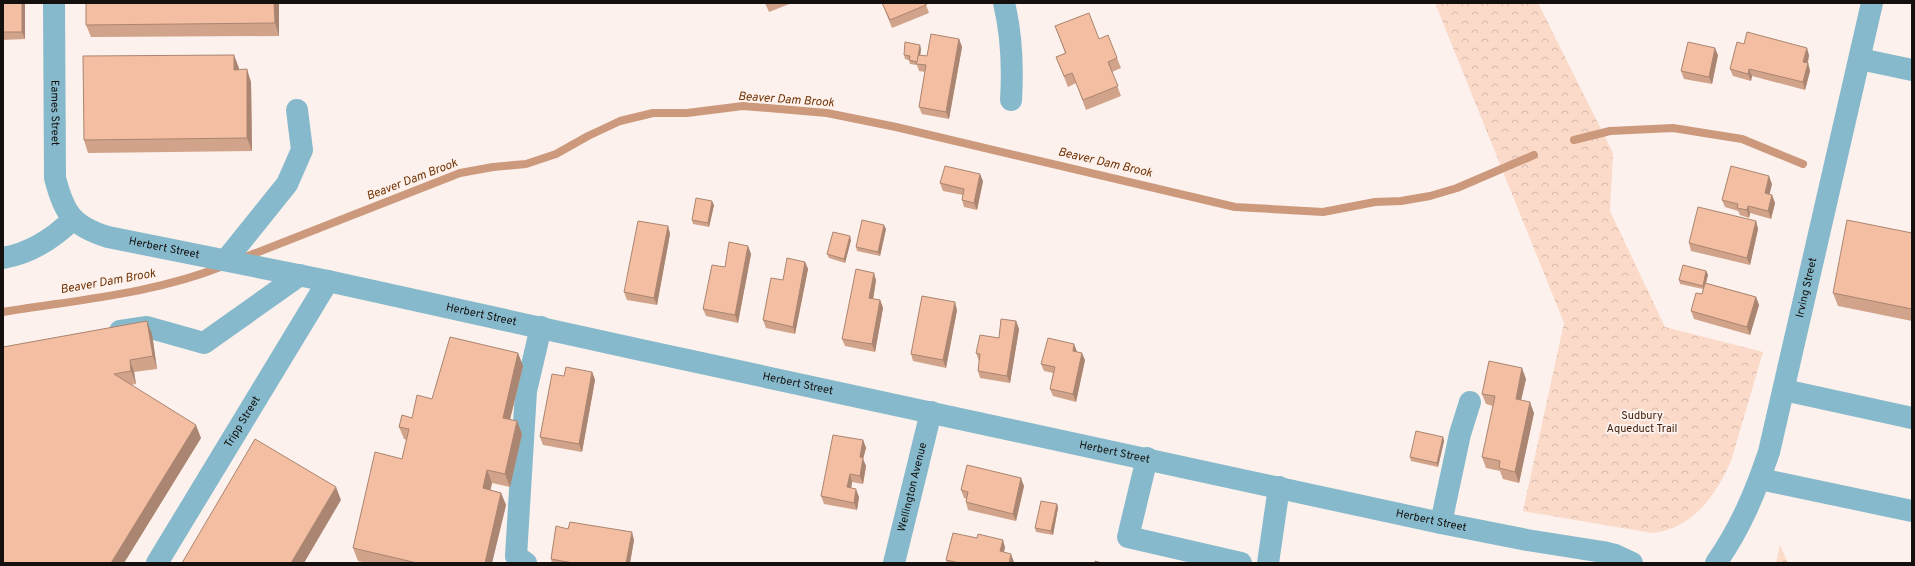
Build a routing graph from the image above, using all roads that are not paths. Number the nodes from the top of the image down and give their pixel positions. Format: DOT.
graph roads {
  1 [pos="54,3"];
  2 [pos="1004,3"];
  3 [pos="1872,3"];
  4 [pos="1888,3"];
  5 [pos="1860,59"];
  6 [pos="1912,70"];
  7 [pos="1011,100"];
  8 [pos="297,110"];
  9 [pos="73,219"];
  10 [pos="3,258"];
  11 [pos="226,260"];
  12 [pos="300,275"];
  13 [pos="328,281"];
  14 [pos="540,327"];
  15 [pos="102,334"];
  16 [pos="1784,390"];
  17 [pos="1470,402"];
  18 [pos="931,412"];
  19 [pos="1912,418"];
  20 [pos="1148,458"];
  21 [pos="1760,479"];
  22 [pos="1279,487"];
  23 [pos="1912,510"];
  24 [pos="1441,523"];
  25 [pos="1527,540"];
  26 [pos="517,561"];
  27 [pos="157,563"];
  28 [pos="894,563"];
  29 [pos="1242,563"];
  30 [pos="1268,563"];
  31 [pos="1572,563"];
  32 [pos="1632,563"];
  33 [pos="1716,563"];
  1 -- 9 [label="street, Eames Street"];
  2 -- 7 [label="street"];
  3 -- 5 [label="street, Irving Street"];
  4 -- 5 [label="street"];
  5 -- 6 [label="street"];
  5 -- 16 [label="street, Irving Street"];
  8 -- 11 [label="street"];
  9 -- 10 [label="street"];
  9 -- 11 [label="street, Herbert Street"];
  11 -- 12 [label="street, Herbert Street"];
  12 -- 13 [label="street, Herbert Street"];
  12 -- 15 [label="street"];
  13 -- 14 [label="street, Herbert Street"];
  13 -- 27 [label="street, Tripp Street"];
  14 -- 18 [label="street, Herbert Street"];
  14 -- 26 [label="street"];
  16 -- 19 [label="street"];
  16 -- 21 [label="street, Irving Street"];
  17 -- 24 [label="street"];
  18 -- 20 [label="street, Herbert Street"];
  18 -- 28 [label="street, Wellington Avenue"];
  20 -- 22 [label="street, Herbert Street"];
  20 -- 29 [label="street"];
  21 -- 23 [label="street"];
  21 -- 33 [label="street, Irving Street"];
  22 -- 24 [label="street, Herbert Street"];
  22 -- 30 [label="street"];
  24 -- 25 [label="street, Herbert Street"];
  25 -- 31 [label="street, Herbert Street"];
  25 -- 32 [label="street, Herbert Street"];
}
